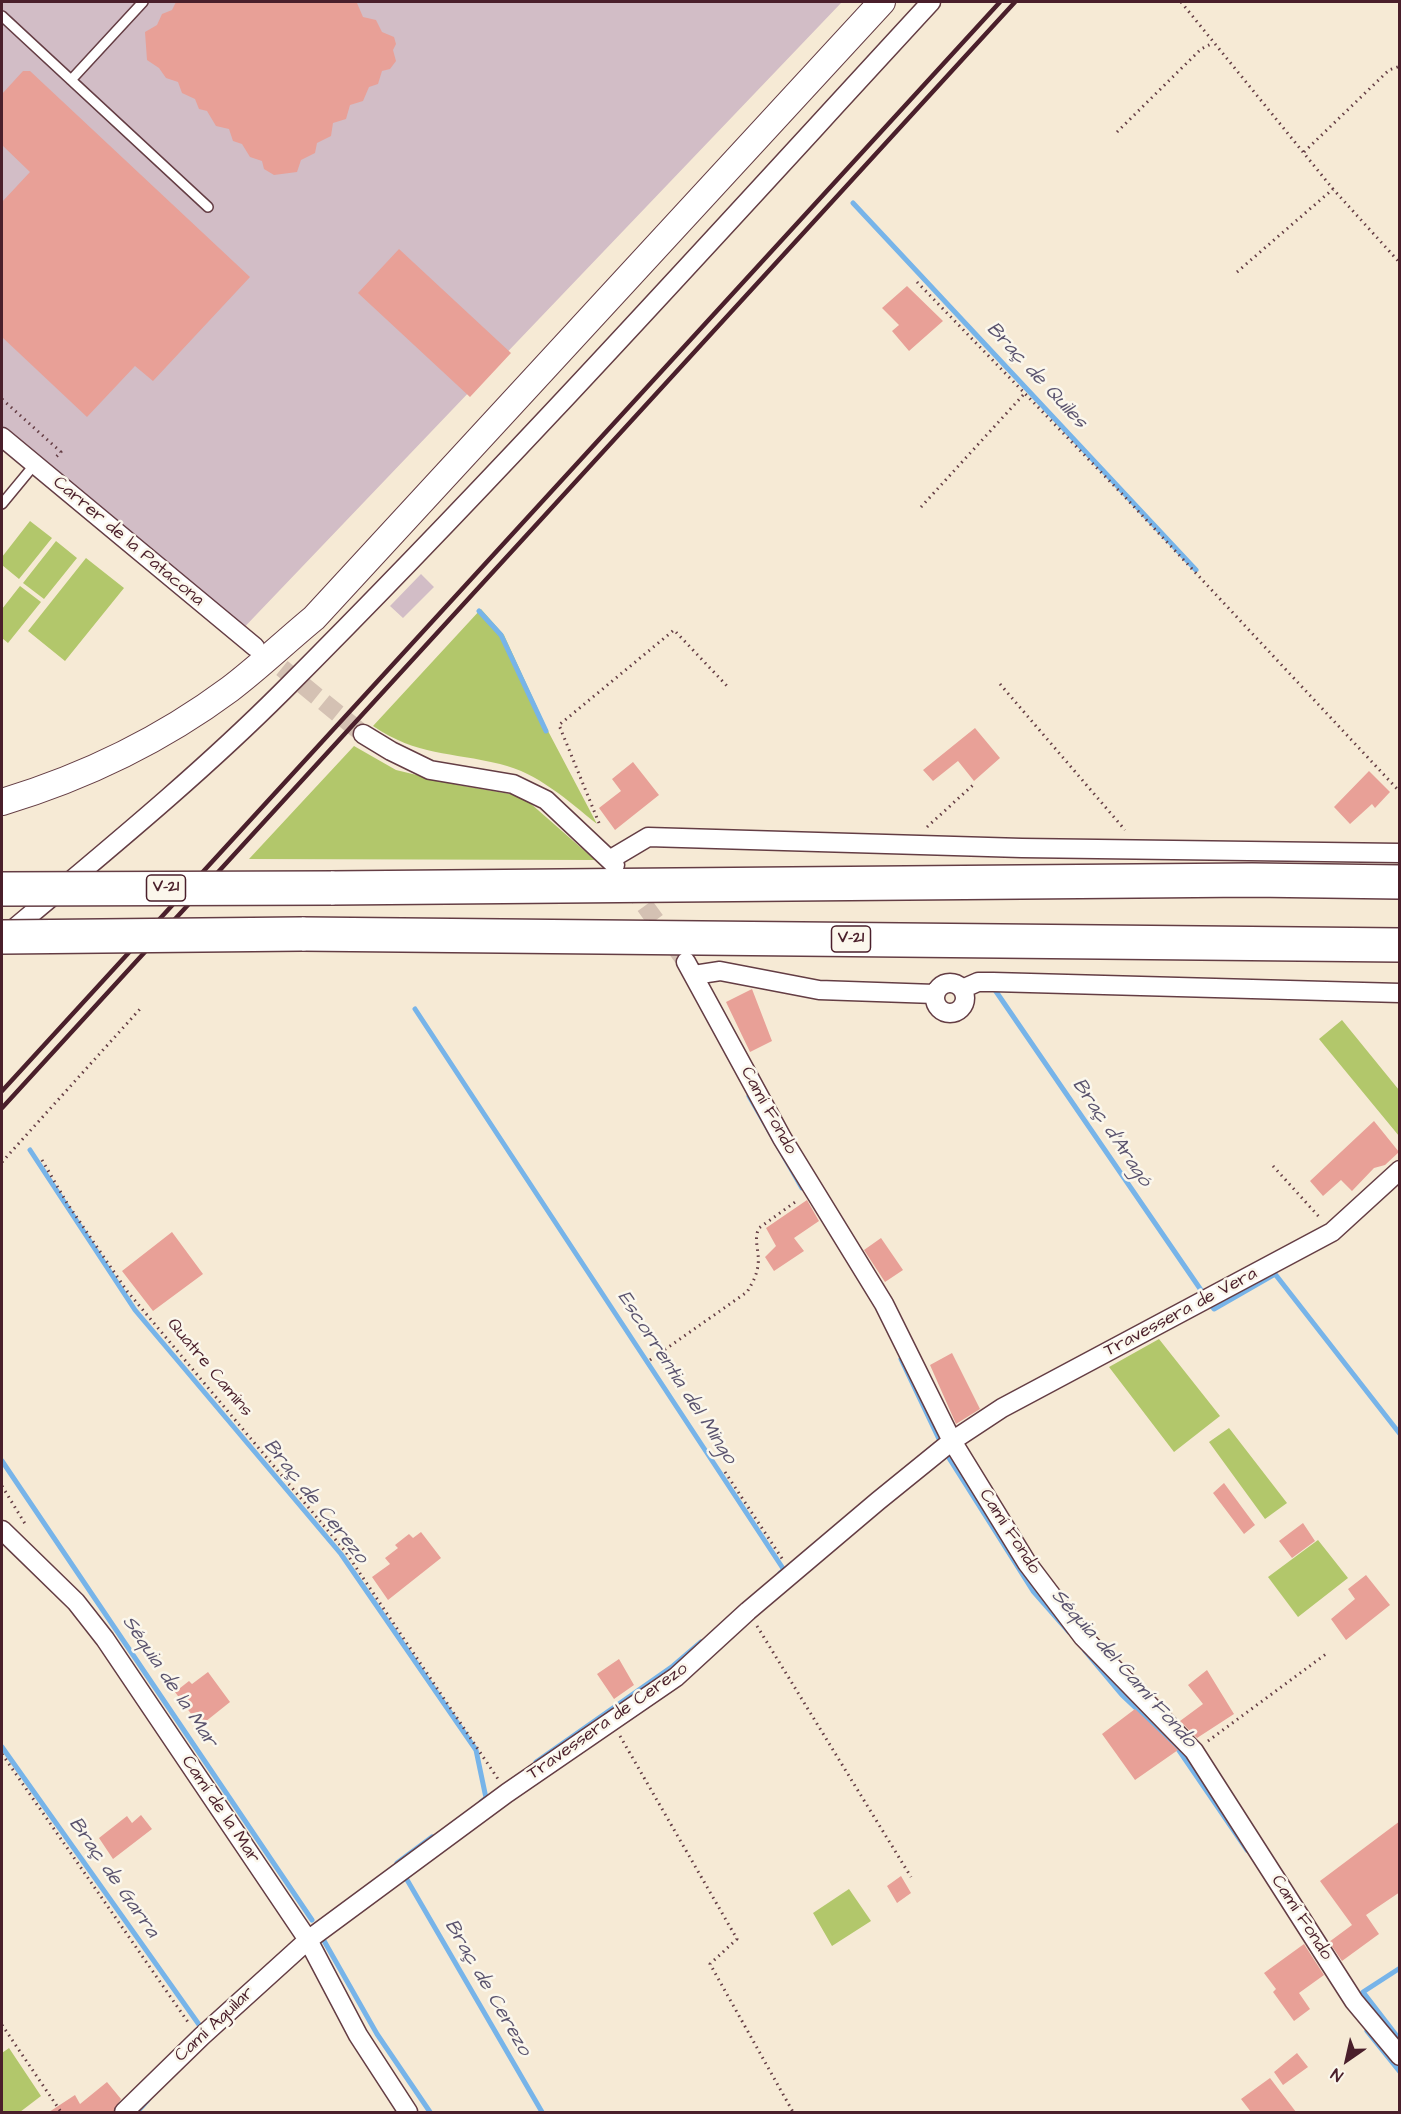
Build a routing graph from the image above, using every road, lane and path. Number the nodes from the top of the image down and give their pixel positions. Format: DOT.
graph roads {
  1 [pos="143,2"];
  2 [pos="882,2"];
  3 [pos="931,2"];
  4 [pos="1181,2"];
  5 [pos="2,16"];
  6 [pos="1213,43"];
  7 [pos="1400,66"];
  8 [pos="71,80"];
  9 [pos="1117,132"];
  10 [pos="1304,152"];
  11 [pos="1333,189"];
  12 [pos="208,207"];
  13 [pos="1400,263"];
  14 [pos="1237,272"];
  15 [pos="917,282"];
  16 [pos="1025,393"];
  17 [pos="2,437"];
  18 [pos="35,464"];
  19 [pos="2,504"];
  20 [pos="921,507"];
  21 [pos="255,646"];
  22 [pos="1000,684"];
  23 [pos="728,687"];
  24 [pos="363,734"];
  25 [pos="973,785"];
  26 [pos="1400,792"];
  27 [pos="2,802"];
  28 [pos="914,844"];
  29 [pos="1138,849"];
  30 [pos="1400,853"];
  31 [pos="617,858"];
  32 [pos="1400,882"];
  33 [pos="2,888"];
  34 [pos="2,938"];
  35 [pos="1400,945"];
  36 [pos="962,989"];
  37 [pos="1400,993"];
  38 [pos="935,994"];
  39 [pos="140,1009"];
  40 [pos="42,1160"];
  41 [pos="2,1162"];
  42 [pos="1273,1166"];
  43 [pos="1400,1170"];
  44 [pos="813,1189"];
  45 [pos="1332,1232"];
  46 [pos="650,1360"];
  47 [pos="952,1441"];
  48 [pos="725,1472"];
  49 [pos="2,1486"];
  50 [pos="2,1530"];
  51 [pos="26,1552"];
  52 [pos="793,1574"];
  53 [pos="748,1611"];
  54 [pos="1326,1654"];
  55 [pos="612,1721"];
  56 [pos="1194,1751"];
  57 [pos="2,1754"];
  58 [pos="507,1793"];
  59 [pos="910,1877"];
  60 [pos="308,1940"];
  61 [pos="2,2025"];
  62 [pos="202,2036"];
  63 [pos="1400,2056"];
  64 [pos="61,2112"];
  65 [pos="124,2112"];
  66 [pos="408,2112"];
  67 [pos="793,2112"];
  1 -- 8 [label="lane"];
  2 -- 27 [label="main road"];
  3 -- 34 [label="street"];
  4 -- 6 [label="path"];
  5 -- 8 [label="lane"];
  6 -- 9 [label="path"];
  6 -- 10 [label="path"];
  7 -- 10 [label="path"];
  8 -- 12 [label="lane"];
  10 -- 11 [label="path"];
  11 -- 13 [label="path"];
  11 -- 14 [label="path"];
  15 -- 16 [label="path"];
  16 -- 20 [label="path"];
  16 -- 26 [label="path"];
  17 -- 18 [label="street, Carrer de la Patacona"];
  18 -- 19 [label="lane"];
  18 -- 21 [label="street, Carrer de la Patacona"];
  22 -- 29 [label="path"];
  23 -- 31 [label="path"];
  24 -- 31 [label="street"];
  25 -- 28 [label="path"];
  28 -- 29 [label="street"];
  28 -- 31 [label="street"];
  29 -- 30 [label="street"];
  32 -- 33 [label="highway, V-21, bridge"];
  34 -- 35 [label="highway, V-21, bridge"];
  36 -- 37 [label="street"];
  36 -- 38 [label="street"];
  36 -- 38 [label="street"];
  38 -- 44 [label="street, Camí Fondo"];
  39 -- 41 [label="path"];
  40 -- 58 [label="path, Quatre Camins"];
  42 -- 45 [label="path"];
  43 -- 45 [label="street, Travessera de Vera"];
  44 -- 46 [label="path"];
  44 -- 47 [label="street, Camí Fondo"];
  45 -- 47 [label="street, Travessera de Vera"];
  47 -- 52 [label="street, Travessera de Cerezo"];
  47 -- 56 [label="street, Camí Fondo"];
  48 -- 52 [label="path"];
  49 -- 51 [label="path"];
  50 -- 51 [label="street, Camí de la Mar"];
  51 -- 60 [label="street, Camí de la Mar"];
  52 -- 53 [label="street, Travessera de Cerezo"];
  53 -- 55 [label="street, Travessera de Cerezo"];
  53 -- 59 [label="path"];
  54 -- 56 [label="path"];
  55 -- 58 [label="street, Travessera de Cerezo"];
  55 -- 67 [label="path"];
  56 -- 63 [label="street, Camí Fondo"];
  57 -- 62 [label="path"];
  58 -- 60 [label="street, Travessera de Cerezo"];
  60 -- 62 [label="street, Camí Aguilar"];
  60 -- 66 [label="street, Camí de la Mar"];
  61 -- 64 [label="path"];
  62 -- 65 [label="street, Camí Aguilar"];
}
